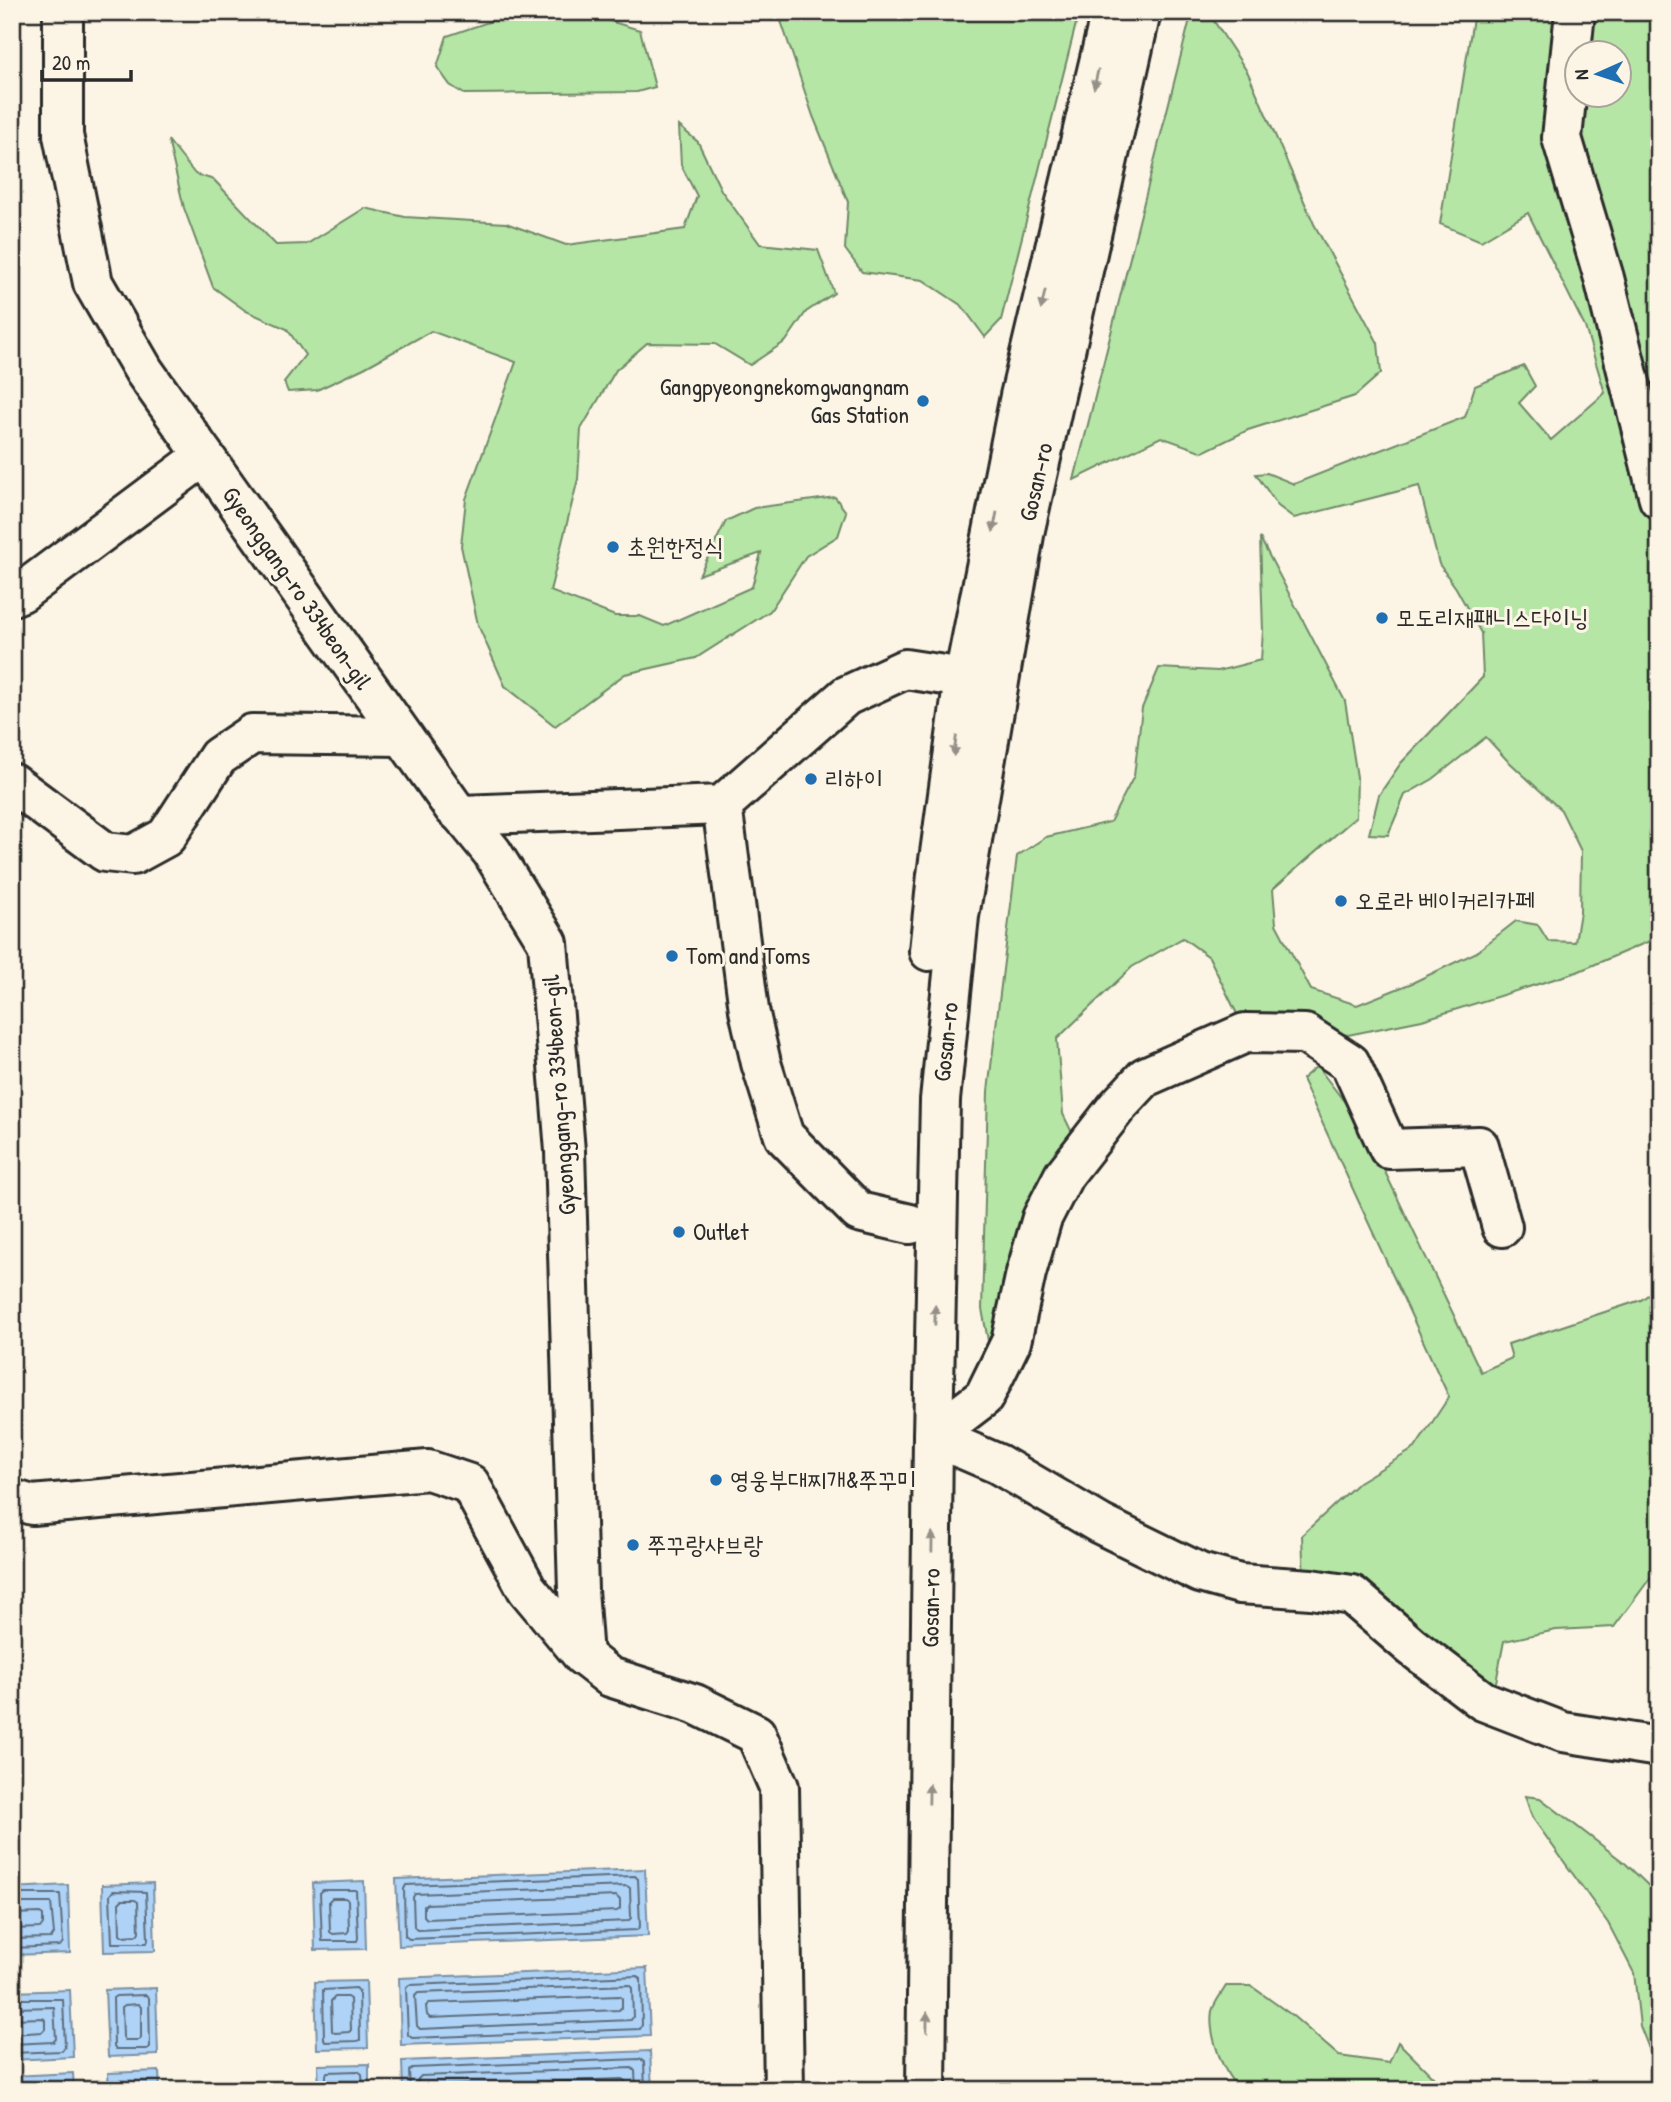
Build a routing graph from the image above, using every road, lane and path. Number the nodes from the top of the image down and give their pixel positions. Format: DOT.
graph roads {
  1 [pos="63,12"];
  2 [pos="1111,12"];
  3 [pos="1141,12"];
  4 [pos="1575,12"];
  5 [pos="204,456"];
  6 [pos="1659,499"];
  7 [pos="12,596"];
  8 [pos="964,678"];
  9 [pos="402,736"];
  10 [pos="12,783"];
  11 [pos="722,805"];
  12 [pos="462,815"];
  13 [pos="910,1224"];
  14 [pos="1502,1227"];
  15 [pos="933,1436"];
  16 [pos="12,1499"];
  17 [pos="583,1656"];
  18 [pos="1659,1747"];
  19 [pos="784,2090"];
  20 [pos="900,2090"];
  21 [pos="926,2090"];
  1 -- 5 [label="street, Gyeonggang-ro 334beon-gil"];
  2 -- 8 [label="street, Gosan-ro, one-way"];
  15 -- 3 [label="street, Gosan-ro, one-way"];
  4 -- 6 [label="street"];
  5 -- 7 [label="street"];
  5 -- 9 [label="street, Gyeonggang-ro 334beon-gil"];
  8 -- 11 [label="street"];
  8 -- 13 [label="street, Gosan-ro, one-way"];
  9 -- 10 [label="street"];
  9 -- 12 [label="street, Gyeonggang-ro 334beon-gil"];
  11 -- 12 [label="street"];
  11 -- 13 [label="street"];
  12 -- 17 [label="street, Gyeonggang-ro 334beon-gil"];
  13 -- 20 [label="street, Gosan-ro"];
  14 -- 15 [label="street"];
  15 -- 18 [label="street"];
  21 -- 15 [label="street, Gosan-ro, one-way"];
  16 -- 17 [label="street"];
  17 -- 19 [label="street"];
}
